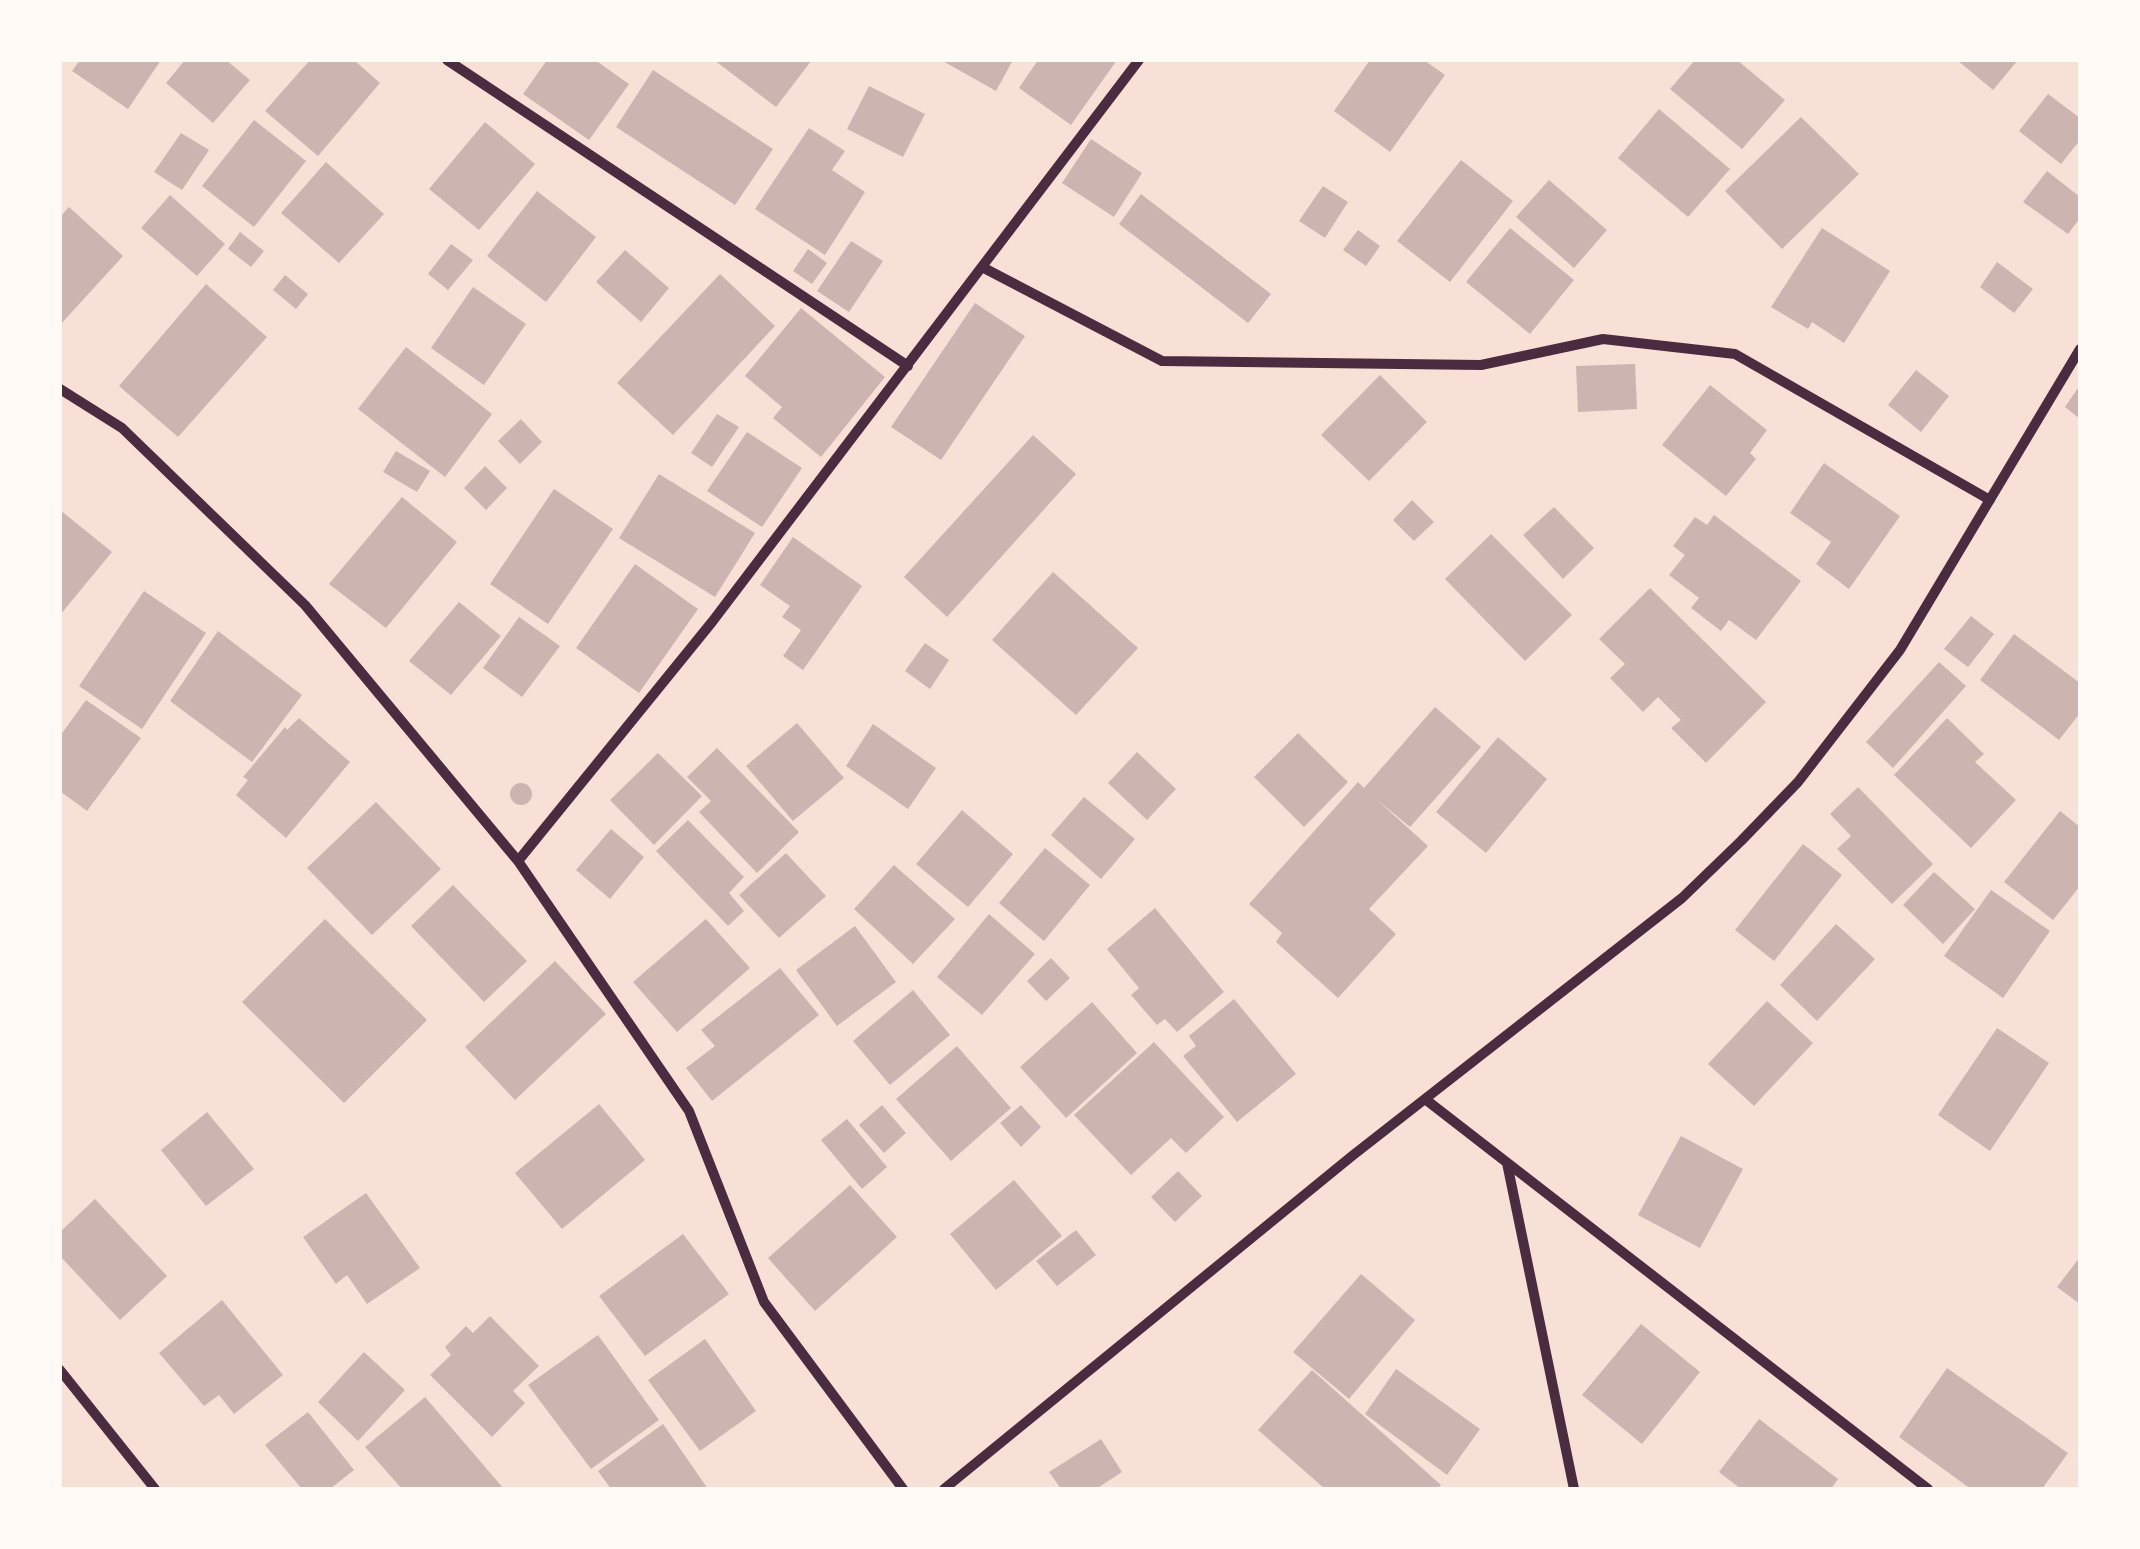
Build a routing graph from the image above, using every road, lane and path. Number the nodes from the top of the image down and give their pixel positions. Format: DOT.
graph roads {
  1 [pos="447,60"];
  2 [pos="1139,60"];
  3 [pos="982,267"];
  4 [pos="2080,349"];
  5 [pos="908,366"];
  6 [pos="60,389"];
  7 [pos="1990,500"];
  8 [pos="518,862"];
  9 [pos="1425,1099"];
  10 [pos="1507,1164"];
  11 [pos="60,1370"];
  12 [pos="156,1489"];
  13 [pos="903,1489"];
  14 [pos="944,1489"];
  15 [pos="1574,1489"];
  16 [pos="1928,1489"];
  1 -- 5 [label="street"];
  2 -- 3 [label="street"];
  3 -- 5 [label="street"];
  3 -- 7 [label="street"];
  4 -- 7 [label="street"];
  5 -- 8 [label="street"];
  6 -- 8 [label="street"];
  7 -- 9 [label="street"];
  8 -- 13 [label="street"];
  9 -- 10 [label="street"];
  9 -- 14 [label="street"];
  10 -- 15 [label="street"];
  10 -- 16 [label="street"];
  11 -- 12 [label="street"];
}
